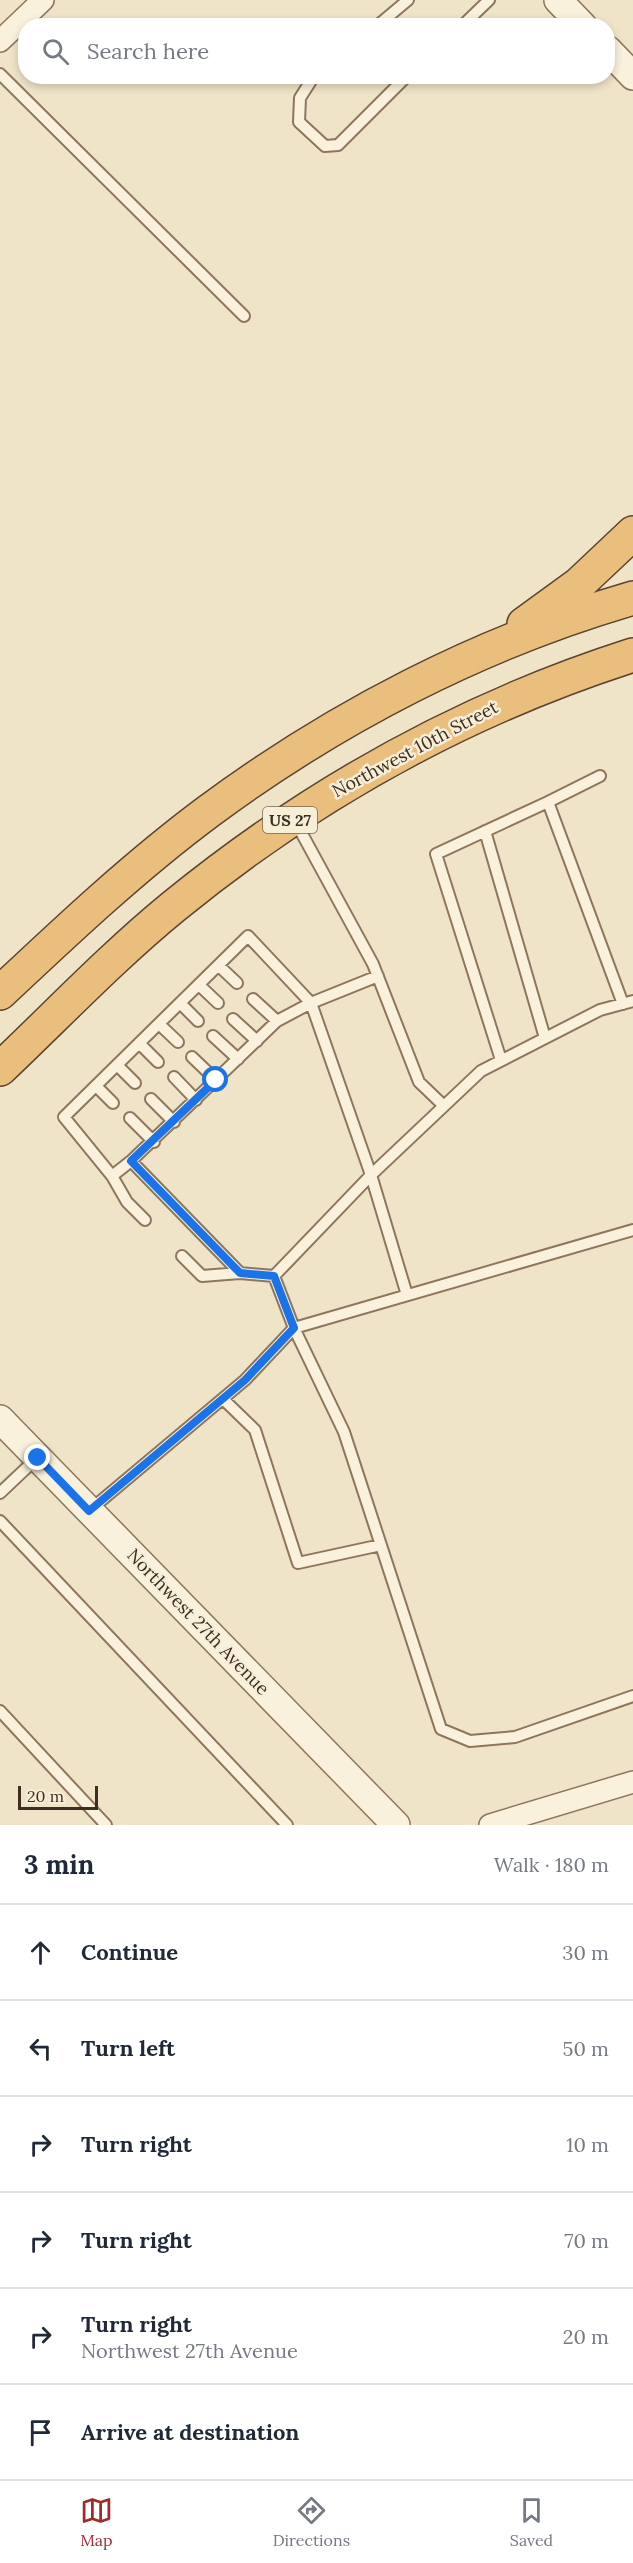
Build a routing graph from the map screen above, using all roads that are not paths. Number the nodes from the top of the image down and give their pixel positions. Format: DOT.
graph roads {
  1 [pos="43,0"];
  2 [pos="408,0"];
  3 [pos="489,0"];
  4 [pos="558,0"];
  5 [pos="24,18"];
  6 [pos="387,18"];
  7 [pos="470,18"];
  8 [pos="576,18"];
  9 [pos="18,24"];
  10 [pos="0,41"];
  11 [pos="615,57"];
  12 [pos="0,74"];
  13 [pos="633,75"];
  14 [pos="309,84"];
  15 [pos="399,84"];
  16 [pos="244,316"];
  17 [pos="633,533"];
  18 [pos="633,598"];
  19 [pos="490,649"];
  20 [pos="633,655"];
  21 [pos="600,776"];
  22 [pos="548,802"];
  23 [pos="293,818"];
  24 [pos="485,831"];
  25 [pos="219,966"];
  26 [pos="378,976"];
  27 [pos="237,983"];
  28 [pos="199,985"];
  29 [pos="0,993"];
  30 [pos="253,999"];
  31 [pos="628,1002"];
  32 [pos="180,1003"];
  33 [pos="218,1003"];
  34 [pos="311,1003"];
  35 [pos="233,1019"];
  36 [pos="198,1021"];
  37 [pos="277,1021"];
  38 [pos="159,1024"];
  39 [pos="213,1036"];
  40 [pos="546,1038"];
  41 [pos="257,1041"];
  42 [pos="178,1042"];
  43 [pos="140,1043"];
  44 [pos="192,1057"];
  45 [pos="238,1059"];
  46 [pos="501,1060"];
  47 [pos="158,1062"];
  48 [pos="117,1065"];
  49 [pos="0,1069"];
  50 [pos="174,1077"];
  51 [pos="216,1080"];
  52 [pos="135,1083"];
  53 [pos="96,1086"];
  54 [pos="151,1099"];
  55 [pos="196,1100"];
  56 [pos="113,1103"];
  57 [pos="444,1106"];
  58 [pos="130,1118"];
  59 [pos="174,1122"];
  60 [pos="154,1142"];
  61 [pos="131,1161"];
  62 [pos="371,1175"];
  63 [pos="112,1176"];
  64 [pos="145,1220"];
  65 [pos="633,1230"];
  66 [pos="182,1256"];
  67 [pos="240,1273"];
  68 [pos="274,1276"];
  69 [pos="407,1295"];
  70 [pos="294,1328"];
  71 [pos="223,1399"];
  72 [pos="0,1419"];
  73 [pos="38,1458"];
  74 [pos="0,1493"];
  75 [pos="89,1511"];
  76 [pos="0,1521"];
  77 [pos="381,1545"];
  78 [pos="633,1696"];
  79 [pos="0,1711"];
  80 [pos="633,1782"];
  81 [pos="106,1825"];
  82 [pos="287,1825"];
  83 [pos="396,1825"];
  84 [pos="490,1825"];
  1 -- 5 [label="street"];
  2 -- 6 [label="lane"];
  3 -- 7 [label="lane"];
  4 -- 8 [label="street"];
  9 -- 10 [label="street"];
  11 -- 13 [label="street"];
  12 -- 16 [label="lane"];
  14 -- 15 [label="lane"];
  17 -- 19 [label="highway"];
  18 -- 19 [label="highway"];
  19 -- 29 [label="highway"];
  20 -- 23 [label="highway, Northwest 10th Street / US 27"];
  21 -- 22 [label="lane"];
  22 -- 24 [label="lane"];
  22 -- 31 [label="lane"];
  23 -- 26 [label="lane"];
  23 -- 49 [label="highway, Northwest 10th Street / US 27"];
  24 -- 40 [label="lane"];
  24 -- 46 [label="lane"];
  25 -- 27 [label="lane"];
  25 -- 28 [label="lane"];
  25 -- 34 [label="lane"];
  26 -- 34 [label="lane"];
  26 -- 57 [label="lane"];
  28 -- 32 [label="lane"];
  28 -- 33 [label="lane"];
  30 -- 37 [label="lane"];
  31 -- 40 [label="lane"];
  32 -- 36 [label="lane"];
  32 -- 38 [label="lane"];
  34 -- 37 [label="lane"];
  34 -- 62 [label="lane"];
  35 -- 41 [label="lane"];
  37 -- 41 [label="lane"];
  38 -- 42 [label="lane"];
  38 -- 43 [label="lane"];
  39 -- 45 [label="lane"];
  40 -- 46 [label="lane"];
  41 -- 45 [label="lane"];
  43 -- 47 [label="lane"];
  43 -- 48 [label="lane"];
  44 -- 51 [label="lane"];
  45 -- 51 [label="lane"];
  46 -- 57 [label="lane"];
  48 -- 52 [label="lane"];
  48 -- 53 [label="lane"];
  50 -- 55 [label="lane"];
  51 -- 55 [label="lane"];
  53 -- 56 [label="lane"];
  53 -- 63 [label="lane"];
  54 -- 59 [label="lane"];
  55 -- 59 [label="lane"];
  57 -- 62 [label="lane"];
  58 -- 60 [label="lane"];
  59 -- 60 [label="lane"];
  60 -- 61 [label="lane"];
  61 -- 63 [label="lane"];
  61 -- 67 [label="lane"];
  62 -- 68 [label="lane"];
  62 -- 69 [label="lane"];
  63 -- 64 [label="lane"];
  65 -- 69 [label="lane"];
  66 -- 67 [label="lane"];
  67 -- 68 [label="lane"];
  68 -- 70 [label="lane"];
  69 -- 70 [label="lane"];
  70 -- 71 [label="lane"];
  70 -- 77 [label="lane"];
  71 -- 75 [label="lane"];
  71 -- 77 [label="lane"];
  72 -- 73 [label="street, Northwest 27th Avenue"];
  73 -- 74 [label="lane"];
  73 -- 75 [label="street, Northwest 27th Avenue"];
  75 -- 83 [label="street, Northwest 27th Avenue"];
  76 -- 82 [label="lane"];
  77 -- 78 [label="lane"];
  79 -- 81 [label="lane"];
  80 -- 84 [label="street"];
}
